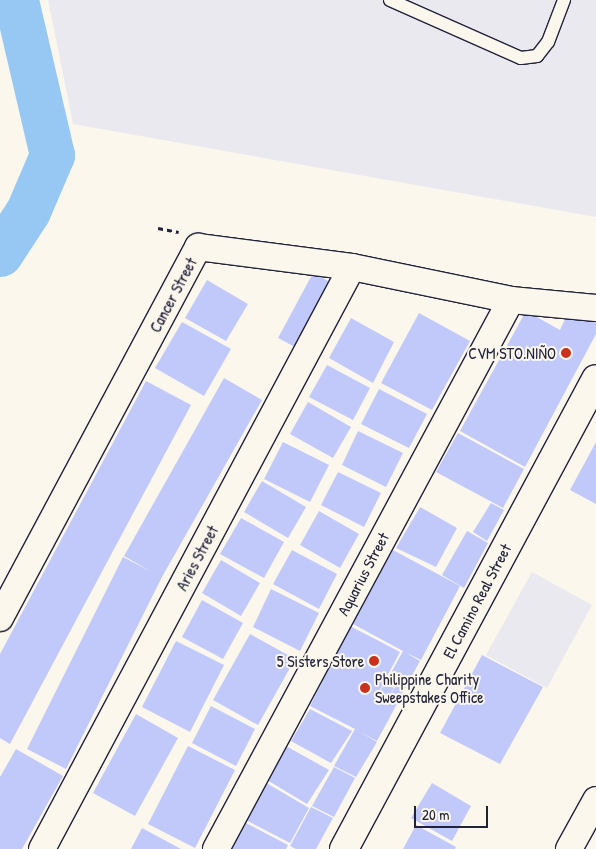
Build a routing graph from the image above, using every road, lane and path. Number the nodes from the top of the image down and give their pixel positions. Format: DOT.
graph roads {
  1 [pos="390,0"];
  2 [pos="564,0"];
  3 [pos="352,267"];
  4 [pos="511,300"];
  5 [pos="596,308"];
  6 [pos="596,379"];
  7 [pos="0,618"];
  8 [pos="596,800"];
  9 [pos="42,849"];
  10 [pos="216,849"];
  11 [pos="344,849"];
  12 [pos="568,849"];
  1 -- 2 [label="lane"];
  3 -- 4 [label="street, Cancer Street"];
  3 -- 7 [label="street, Cancer Street"];
  3 -- 9 [label="street, Aries Street"];
  4 -- 5 [label="street, Cancer Street"];
  4 -- 10 [label="street, Aquarius Street"];
  6 -- 11 [label="street, El Camino Real Street"];
  8 -- 12 [label="street"];
}
